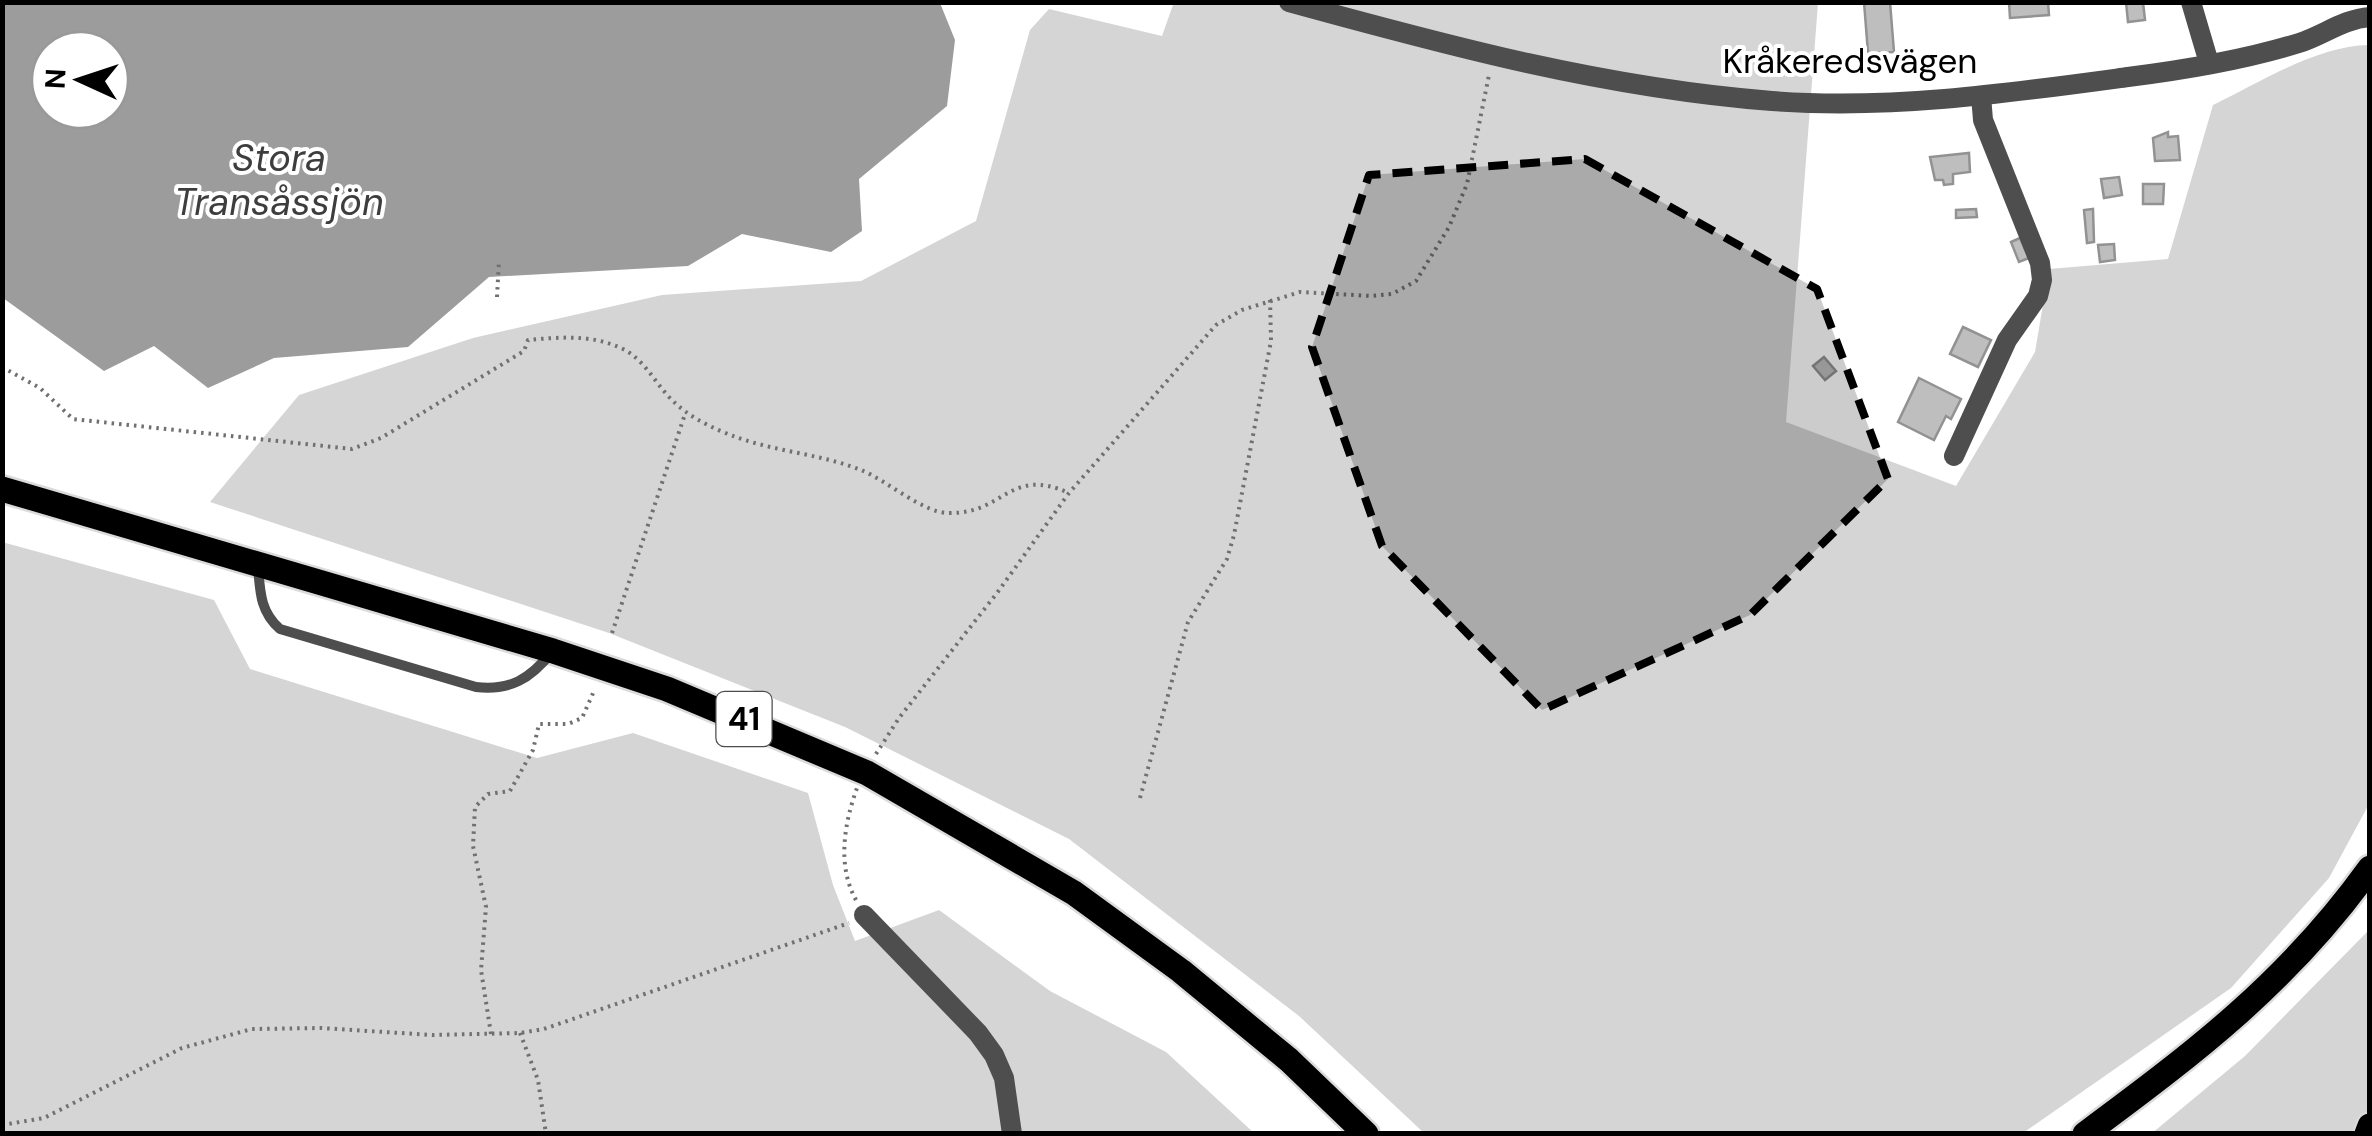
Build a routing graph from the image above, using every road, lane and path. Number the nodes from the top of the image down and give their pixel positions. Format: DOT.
graph roads {
  1 [pos="1289,2"];
  2 [pos="2191,2"];
  3 [pos="2362,13"];
  4 [pos="1492,58"];
  5 [pos="2210,63"];
  6 [pos="1981,96"];
  7 [pos="499,261"];
  8 [pos="497,297"];
  9 [pos="1270,299"];
  10 [pos="2,366"];
  11 [pos="686,412"];
  12 [pos="1954,456"];
  13 [pos="2,489"];
  14 [pos="1069,492"];
  15 [pos="258,565"];
  16 [pos="612,632"];
  17 [pos="552,651"];
  18 [pos="594,691"];
  19 [pos="867,773"];
  20 [pos="1140,798"];
  21 [pos="2370,868"];
  22 [pos="852,893"];
  23 [pos="864,915"];
  24 [pos="520,1033"];
  25 [pos="491,1034"];
  26 [pos="2,1125"];
  27 [pos="2370,1126"];
  28 [pos="546,1134"];
  29 [pos="1012,1134"];
  30 [pos="1366,1134"];
  31 [pos="2085,1134"];
  32 [pos="2367,1134"];
  1 -- 4 [label="street, Kråkeredsvägen"];
  2 -- 5 [label="street"];
  3 -- 5 [label="street, Kråkeredsvägen"];
  4 -- 6 [label="street, Kråkeredsvägen"];
  4 -- 9 [label="path"];
  5 -- 6 [label="street, Kråkeredsvägen"];
  6 -- 12 [label="street"];
  7 -- 8 [label="path"];
  9 -- 14 [label="path"];
  9 -- 20 [label="path"];
  10 -- 11 [label="path"];
  11 -- 14 [label="path"];
  11 -- 16 [label="path"];
  13 -- 15 [label="main road, 41"];
  14 -- 19 [label="path"];
  15 -- 17 [label="main road, 41"];
  15 -- 17 [label="lane"];
  17 -- 19 [label="main road, 41"];
  18 -- 25 [label="path"];
  19 -- 22 [label="path"];
  19 -- 30 [label="main road, 41"];
  21 -- 31 [label="main road"];
  23 -- 24 [label="path"];
  23 -- 29 [label="street"];
  24 -- 25 [label="path"];
  24 -- 28 [label="path"];
  25 -- 26 [label="path"];
  27 -- 32 [label="main road"];
}
